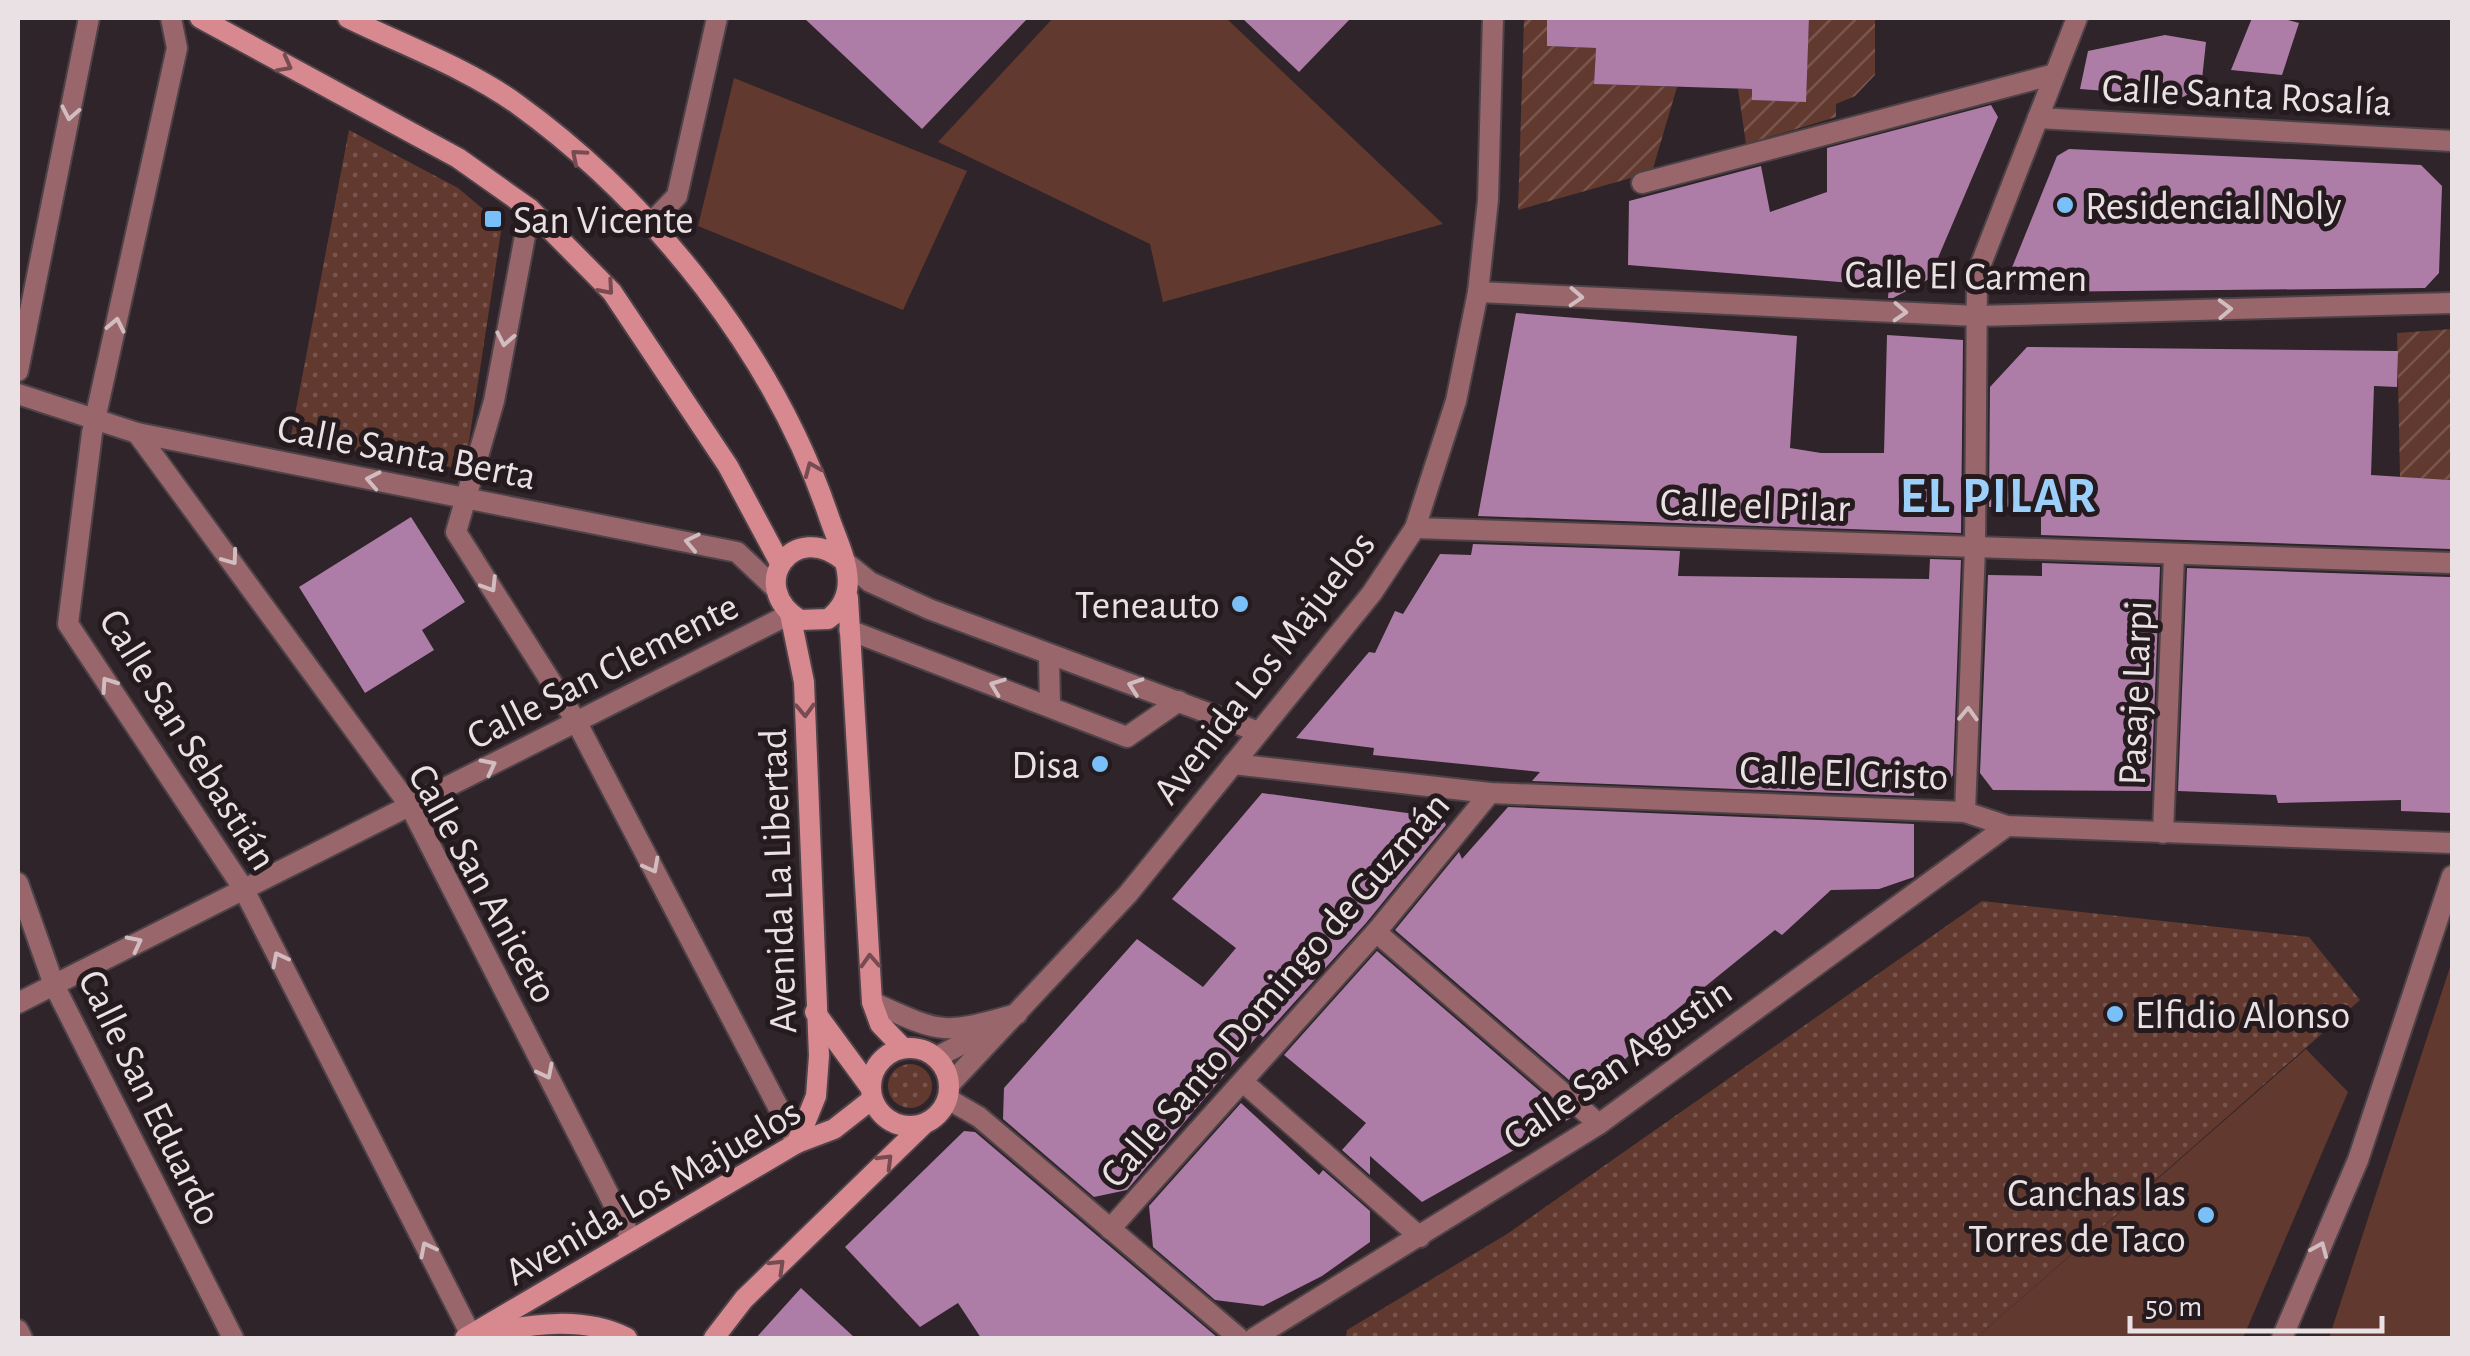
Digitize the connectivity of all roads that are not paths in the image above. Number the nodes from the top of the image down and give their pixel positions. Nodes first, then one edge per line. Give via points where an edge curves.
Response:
1 (89, 18) edge
2 (171, 18) edge
3 (200, 18) edge
4 (348, 18) edge
5 (716, 18) edge
6 (1493, 18) edge
7 (2077, 18) edge
8 (2055, 74) junction
9 (2038, 118) junction
10 (2452, 141) edge
11 (1642, 183) dead end
12 (530, 209) junction
13 (653, 222) junction
14 (1478, 292) junction
15 (2452, 303) edge
16 (1976, 316) junction
17 (18, 371) edge
18 (18, 394) edge
19 (95, 420) junction
20 (137, 433) junction
21 (214, 448) junction
22 (174, 478) junction
23 (464, 498) junction
24 (1414, 528) junction
25 (1975, 547) junction
26 (2174, 556) junction
27 (844, 561) junction
28 (780, 563) junction
29 (2452, 563) edge
30 (774, 588) junction
31 (848, 598) junction
32 (790, 614) junction
33 (848, 630) junction
34 (1049, 656) junction
35 (1179, 701) junction
36 (1050, 706) junction
37 (576, 721) junction
38 (1259, 732) junction
39 (1233, 764) junction
40 (1490, 793) junction
41 (410, 806) junction
42 (1965, 812) junction
43 (2007, 826) junction
44 (2164, 834) junction
45 (2452, 843) edge
46 (2452, 876) edge
47 (18, 883) edge
48 (243, 888) junction
49 (1376, 932) junction
50 (54, 984) junction
51 (872, 1002) junction
52 (18, 1003) edge
53 (814, 1010) junction
54 (1019, 1014) junction
55 (903, 1048) junction
56 (937, 1057) junction
57 (1242, 1082) junction
58 (949, 1092) junction
59 (871, 1093) junction
60 (922, 1124) junction
61 (1600, 1124) junction
62 (797, 1143) junction
63 (1110, 1230) junction
64 (1420, 1237) junction
65 (632, 1240) junction
66 (18, 1330) edge
67 (22, 1338) edge
68 (233, 1338) edge
69 (468, 1338) edge
70 (627, 1338) edge
71 (714, 1338) edge
72 (1239, 1338) edge
73 (1254, 1338) edge
74 (2282, 1338) edge

1 -> 17 street
19 -> 2 street, Calle San Sebastián via 177,48
3 -> 12 street via 458,158
13 -> 4 street via 516,103
5 - 13 street via 677,196
6 - 14 street, Avenida Los Majuelos
7 - 8 street
8 - 9 street
8 - 11 street
9 - 10 street, Calle Santa Rosalía
9 - 16 street via 1976,274
12 -> 23 street via 494,401
12 -> 28 street via 612,292 728,466
27 -> 13 street via 813,469 756,360
14 -> 16 street, Calle El Carmen
14 - 24 street, Avenida Los Majuelos via 1456,400
16 -> 15 street, Calle El Carmen
16 - 25 street
18 - 19 street, Calle Santa Berta
19 - 20 street, Calle Santa Berta
48 -> 19 street, Calle San Sebastián via 68,624
20 - 21 street, Calle Santa Berta
20 - 22 street, Calle San Aniceto
21 - 22 street via 189,457
23 -> 21 street, Calle Santa Berta
22 -> 41 street, Calle San Aniceto
30 -> 23 street, Calle Santa Berta via 737,552
23 -> 37 street via 456,532
24 - 25 street, Calle el Pilar
24 - 38 street, Avenida Los Majuelos via 1372,593
25 - 26 street, Calle el Pilar
42 -> 25 street
26 - 29 street, Calle el Pilar
26 - 44 street, Pasaje Larpi
27 - 28 street via 815,546 792,551
27 - 31 street
27 - 34 street via 870,582
28 - 30 street
30 - 32 street
31 - 32 street via 828,619
31 - 33 street
32 - 37 street, Calle San Clemente
32 -> 53 street, Avenida La Libertad via 804,682
36 -> 33 street
51 -> 33 street
35 -> 34 street
34 - 36 street
35 - 36 street via 1127,737
35 - 38 street
41 -> 37 street, Calle San Clemente
37 -> 62 street
38 - 39 street, Avenida Los Majuelos
39 - 40 street, Calle El Cristo
39 - 54 street, Avenida Los Majuelos
40 - 42 street, Calle El Cristo
40 - 49 street, Calle Santo Domingo de Guzmán
41 - 48 street, Calle San Clemente
41 -> 65 street, Calle San Aniceto
42 - 43 street, Calle El Cristo
43 - 44 street, Calle El Cristo
43 - 61 street, Calle San Agustìn
44 - 45 street, Calle El Cristo
74 -> 46 street via 2358,1160
47 - 50 street, Calle San Eduardo
50 -> 48 street, Calle San Clemente
69 -> 48 street, Calle San Sebastián
49 - 57 street, Calle Santo Domingo de Guzmán
49 - 61 street
50 - 52 street, Calle San Clemente
50 - 68 street, Calle San Eduardo
51 - 54 street via 930,1029 958,1030
51 - 55 street via 880,1024
53 - 59 street
53 - 62 street, Avenida La Libertad via 816,1096
54 - 56 street, Avenida Los Majuelos
54 - 58 street, Avenida Los Majuelos
55 - 56 street
55 - 59 street via 874,1070
56 - 58 street
57 - 63 street, Calle Santo Domingo de Guzmán
57 - 64 street
58 - 60 street via 940,1114
58 - 63 street
59 - 60 street via 882,1116 901,1126
59 - 62 street, Avenida Los Majuelos via 834,1128
71 -> 60 street via 744,1299
61 - 64 street, Calle San Agustìn
62 - 65 street, Avenida Los Majuelos
63 - 72 street
64 - 73 street, Calle San Agustìn
65 - 69 street, Avenida Los Majuelos
66 - 67 street
69 - 70 street via 545,1322

